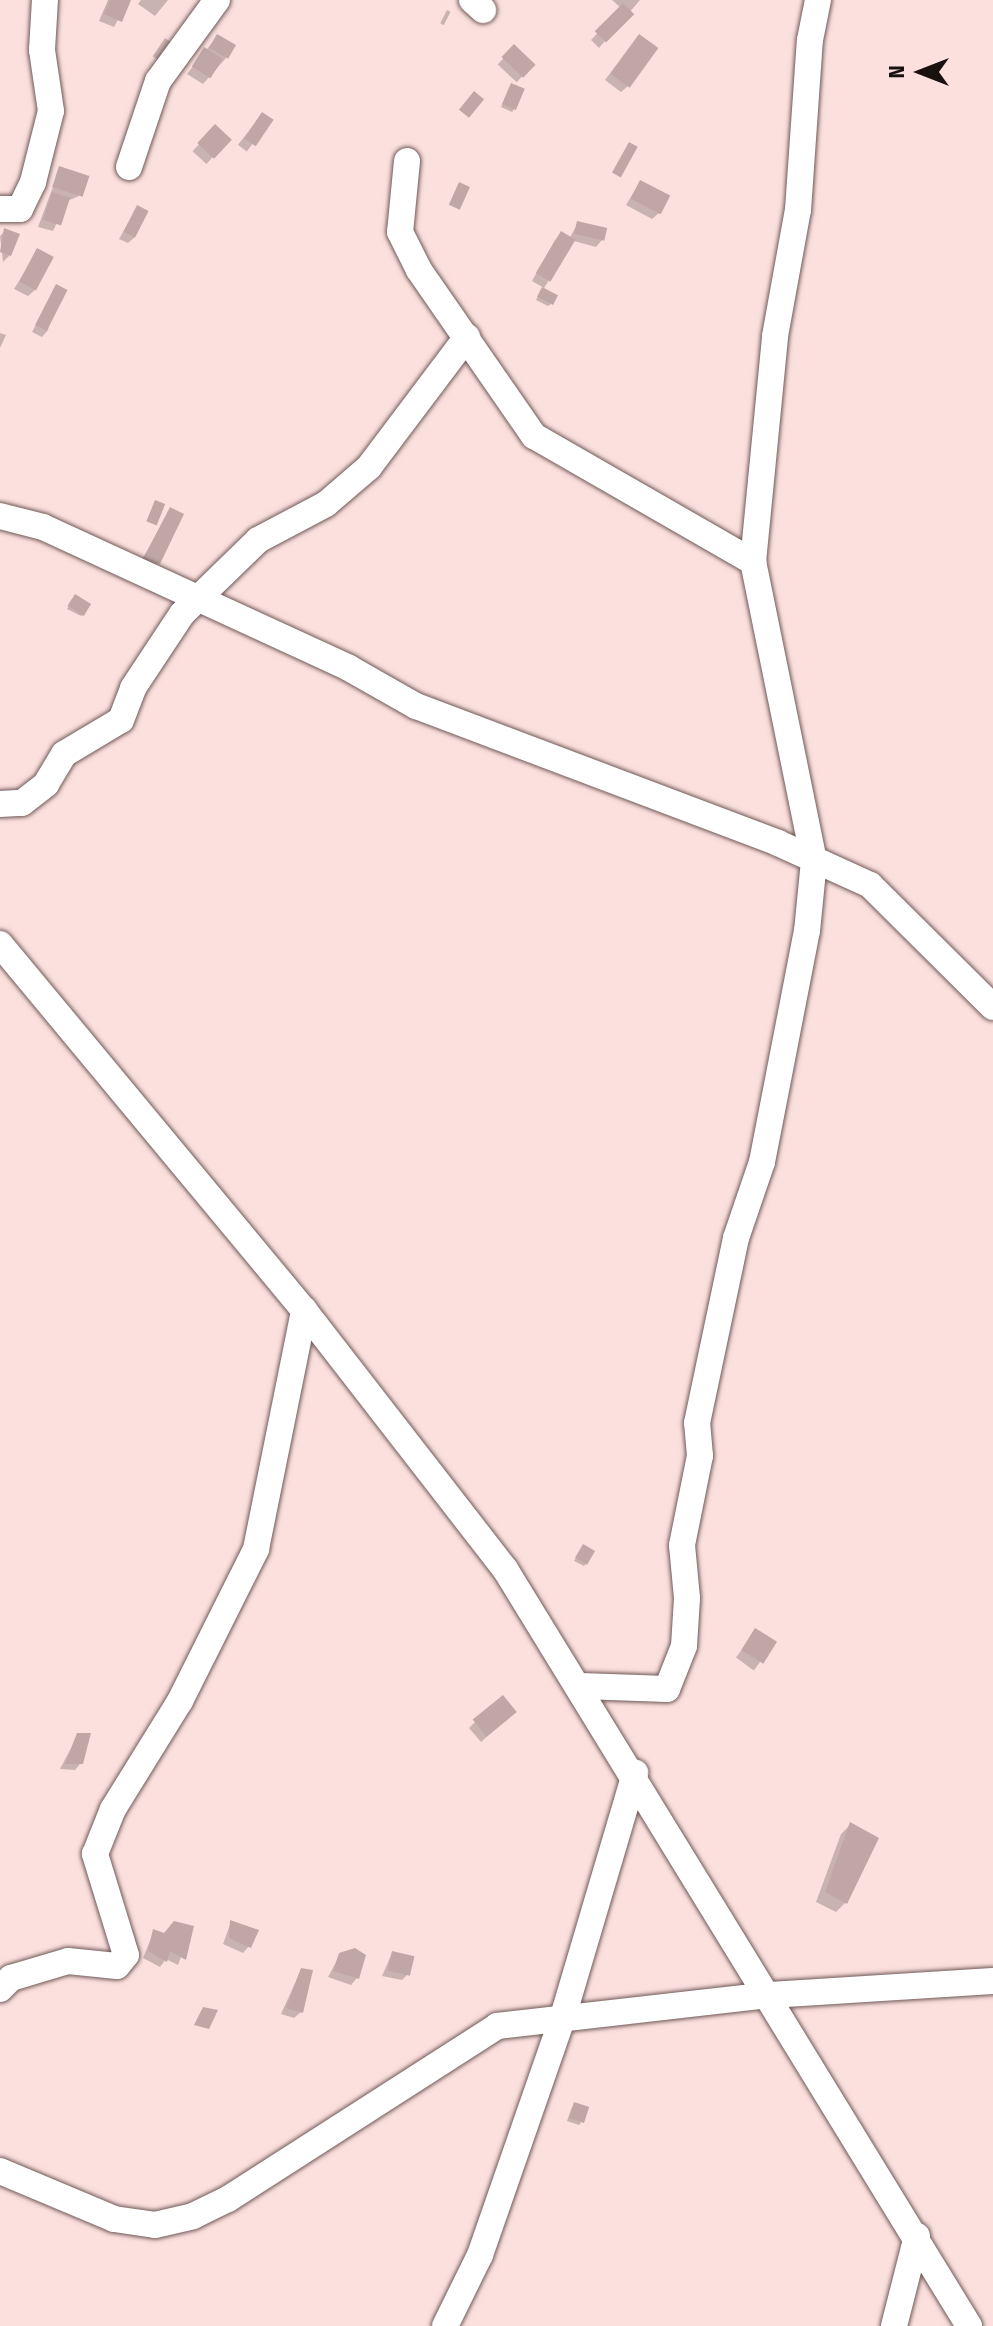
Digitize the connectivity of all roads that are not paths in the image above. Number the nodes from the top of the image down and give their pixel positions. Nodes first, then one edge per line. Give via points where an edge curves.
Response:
1 (45, 0) edge
2 (217, 0) edge
3 (818, 0) edge
4 (407, 161) dead end
5 (129, 167) dead end
6 (0, 209) edge
7 (467, 337) junction
8 (0, 516) edge
9 (753, 562) junction
10 (197, 601) junction
11 (0, 804) edge
12 (814, 861) junction
13 (0, 944) edge
14 (993, 1007) edge
15 (304, 1310) junction
16 (581, 1686) junction
17 (635, 1773) junction
18 (993, 1981) edge
19 (0, 1989) edge
20 (770, 1995) junction
21 (562, 2020) junction
22 (0, 2171) edge
23 (917, 2236) junction
24 (445, 2326) edge
25 (894, 2326) edge
26 (969, 2326) edge

1 - 6 street via 42,50 51,111 33,182 20,209
2 - 5 street via 158,81
3 - 9 street via 810,40 798,210 775,336
4 - 7 street via 400,232 419,270
7 - 9 street via 534,436
7 - 10 street via 369,467 326,504 258,540
8 - 10 street via 43,527
9 - 12 street
10 - 11 street via 133,688 121,720 64,754 46,784 22,803
10 - 12 street via 349,668 416,706 535,748
12 - 14 street via 870,885
12 - 16 street via 799,975 762,1162 736,1238 697,1423 700,1456 682,1545 684,1646 667,1689
13 - 15 street
15 - 16 street via 505,1569
15 - 19 street via 256,1549 180,1701 113,1809 95,1854 126,1955 117,1966 68,1961 11,1978
16 - 17 street
17 - 20 street
17 - 21 street
18 - 20 street
20 - 21 street
20 - 23 street
21 - 22 street via 497,2026 228,2199 193,2216 155,2225 114,2219
21 - 24 street via 480,2255
23 - 25 street
23 - 26 street

